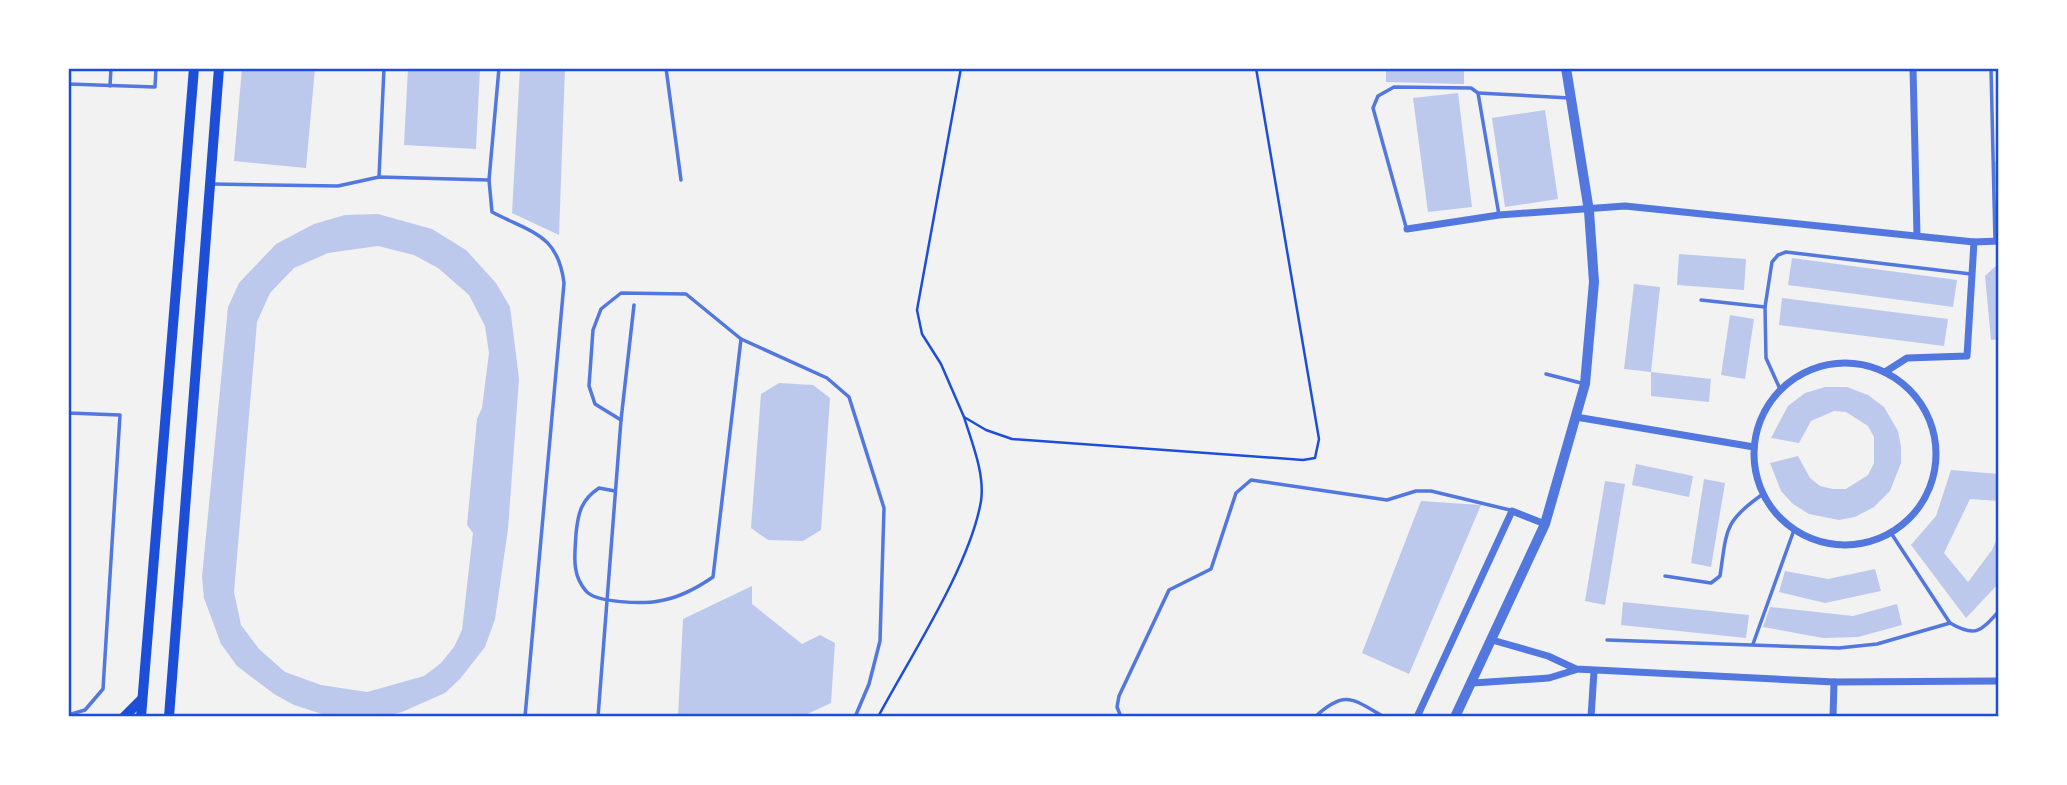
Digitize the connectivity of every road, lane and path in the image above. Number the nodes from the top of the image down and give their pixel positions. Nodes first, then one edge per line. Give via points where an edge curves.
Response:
1 (111, 68) edge
2 (156, 68) edge
3 (194, 68) edge
4 (219, 68) edge
5 (384, 68) edge
6 (499, 68) edge
7 (666, 68) edge
8 (961, 68) edge
9 (1256, 68) edge
10 (1566, 68) edge
11 (1913, 68) edge
12 (1991, 68) edge
13 (68, 83) edge
14 (110, 86) junction
15 (1478, 93) junction
16 (1570, 98) junction
17 (379, 177) junction
18 (489, 180) junction
19 (681, 180) dead end
20 (209, 184) junction
21 (1589, 211) junction
22 (1499, 215) junction
23 (1407, 229) joint
24 (1917, 236) junction
25 (1997, 241) edge
26 (1974, 242) junction
27 (1974, 275) junction
28 (1701, 300) dead end
29 (634, 305) dead end
30 (1765, 307) junction
31 (741, 339) junction
32 (1885, 372) junction
33 (1546, 374) dead end
34 (1585, 384) junction
35 (1780, 389) junction
36 (68, 413) edge
37 (964, 417) junction
38 (1576, 417) junction
39 (621, 421) junction
40 (1754, 447) junction
41 (615, 491) junction
42 (1763, 494) junction
43 (1512, 511) junction
44 (1545, 524) junction
45 (1794, 530) junction
46 (1891, 533) junction
47 (1665, 576) dead end
48 (1999, 611) edge
49 (1950, 623) junction
50 (1492, 640) junction
51 (1607, 640) dead end
52 (1753, 644) junction
53 (1576, 669) junction
54 (1594, 671) junction
55 (1834, 681) junction
56 (1999, 681) edge
57 (1473, 682) junction
58 (142, 699) junction
59 (170, 703) junction
60 (68, 715) edge
61 (124, 717) edge
62 (141, 717) edge
63 (169, 717) edge
64 (176, 717) edge
65 (525, 717) edge
66 (598, 717) edge
67 (855, 717) edge
68 (878, 717) edge
69 (1121, 717) edge
70 (1315, 717) edge
71 (1384, 717) edge
72 (1417, 717) edge
73 (1455, 717) edge
74 (1591, 717) edge
75 (1833, 717) edge

1 - 14 lane
2 - 14 lane via 155,87
3 - 58 main road
4 - 20 main road
5 - 17 lane
6 - 18 lane
7 - 19 lane
8 - 37 path via 917,310 922,334
9 - 37 path via 1319,439 1315,458 1012,439
10 - 16 street
11 - 24 street
12 - 25 lane
13 - 14 lane
15 - 16 lane
15 - 22 lane
15 - 23 lane via 1471,88 1394,87 1378,96 1373,108
16 - 21 street
17 - 18 lane
17 - 20 lane via 338,186
18 - 65 lane via 492,212 551,243 561,259 564,283
20 - 59 main road
21 - 22 street
21 - 24 street via 1644,206
21 - 34 street via 1594,282
22 - 23 street
24 - 26 street
25 - 26 street
26 - 27 street
27 - 30 lane via 1786,252 1772,262
27 - 32 street via 1967,356 1907,358
28 - 30 lane
29 - 39 lane
30 - 35 lane via 1766,358
31 - 39 lane via 685,294 621,293 601,309 593,330 589,386 596,404
31 - 41 lane via 713,577 694,590 658,602 593,597 585,590 574,568 577,522 585,498 598,488
31 - 67 lane via 827,378 849,397 862,429 884,508 880,641
32 - 35 street via 1857,364 1829,364 1794,377
32 - 46 street via 1918,400 1934,440 1935,461 1922,502
33 - 34 lane
34 - 38 street
35 - 40 street via 1758,426
36 - 60 lane via 120,415 103,689 85,710
37 - 68 path via 979,471 981,501 961,563
38 - 40 street
38 - 44 street
39 - 41 lane
40 - 42 street via 1755,471
41 - 66 lane
42 - 45 street
42 - 47 lane via 1737,512 1728,526 1717,580
43 - 44 street
43 - 69 lane via 1431,491 1387,500 1251,480 1236,493 1211,569 1169,590 1119,696
43 - 72 street
44 - 50 street
45 - 46 street via 1817,541 1842,545
45 - 52 lane
46 - 49 lane
48 - 49 lane via 1974,632
49 - 52 lane via 1877,644 1839,648
50 - 53 street
50 - 57 street
51 - 52 lane
53 - 54 street
53 - 57 street via 1549,678
54 - 55 street
54 - 74 street
55 - 56 street
55 - 75 street
57 - 73 street
58 - 61 main road
58 - 62 main road
59 - 63 main road
59 - 64 main road
70 - 71 lane via 1340,698 1352,698

